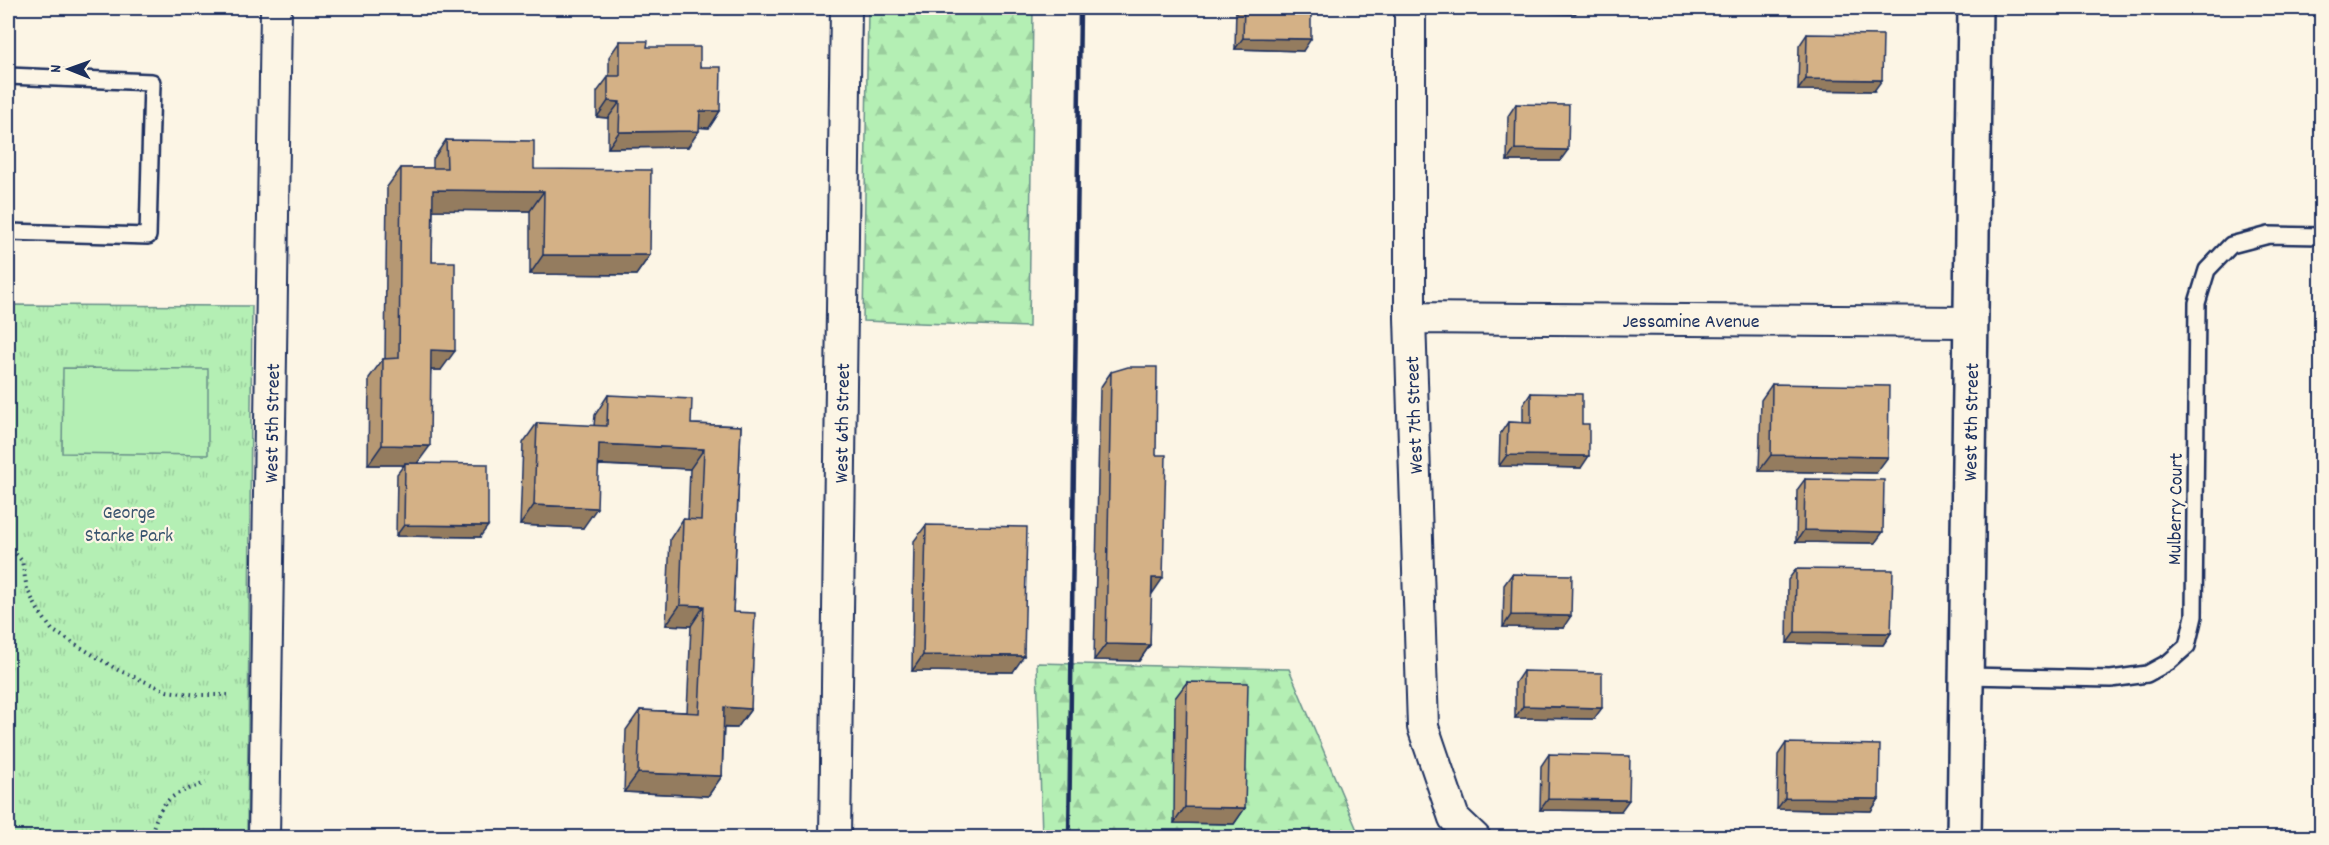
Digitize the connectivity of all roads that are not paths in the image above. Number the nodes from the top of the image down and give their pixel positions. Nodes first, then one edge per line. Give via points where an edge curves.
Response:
1 (276, 8) edge
2 (846, 8) edge
3 (1410, 8) edge
4 (1976, 8) edge
5 (8, 76) edge
6 (8, 232) edge
7 (2322, 236) edge
8 (1410, 318) junction
9 (1971, 322) junction
10 (1966, 676) junction
11 (1464, 828) edge
12 (264, 837) edge
13 (835, 837) edge
14 (1965, 837) edge

1 - 12 street, West 5th Street
2 - 13 street, West 6th Street
3 - 8 street, West 7th Street
4 - 9 street, West 8th Street
5 - 6 lane via 152,82 148,236
7 - 10 lane, Mulberry Court via 2269,235 2231,245 2206,270 2197,303 2194,616 2187,646 2147,674 2111,679
8 - 9 street, Jessamine Avenue
8 - 11 street, West 7th Street via 1423,727
9 - 10 street, West 8th Street
10 - 14 street, West 8th Street

